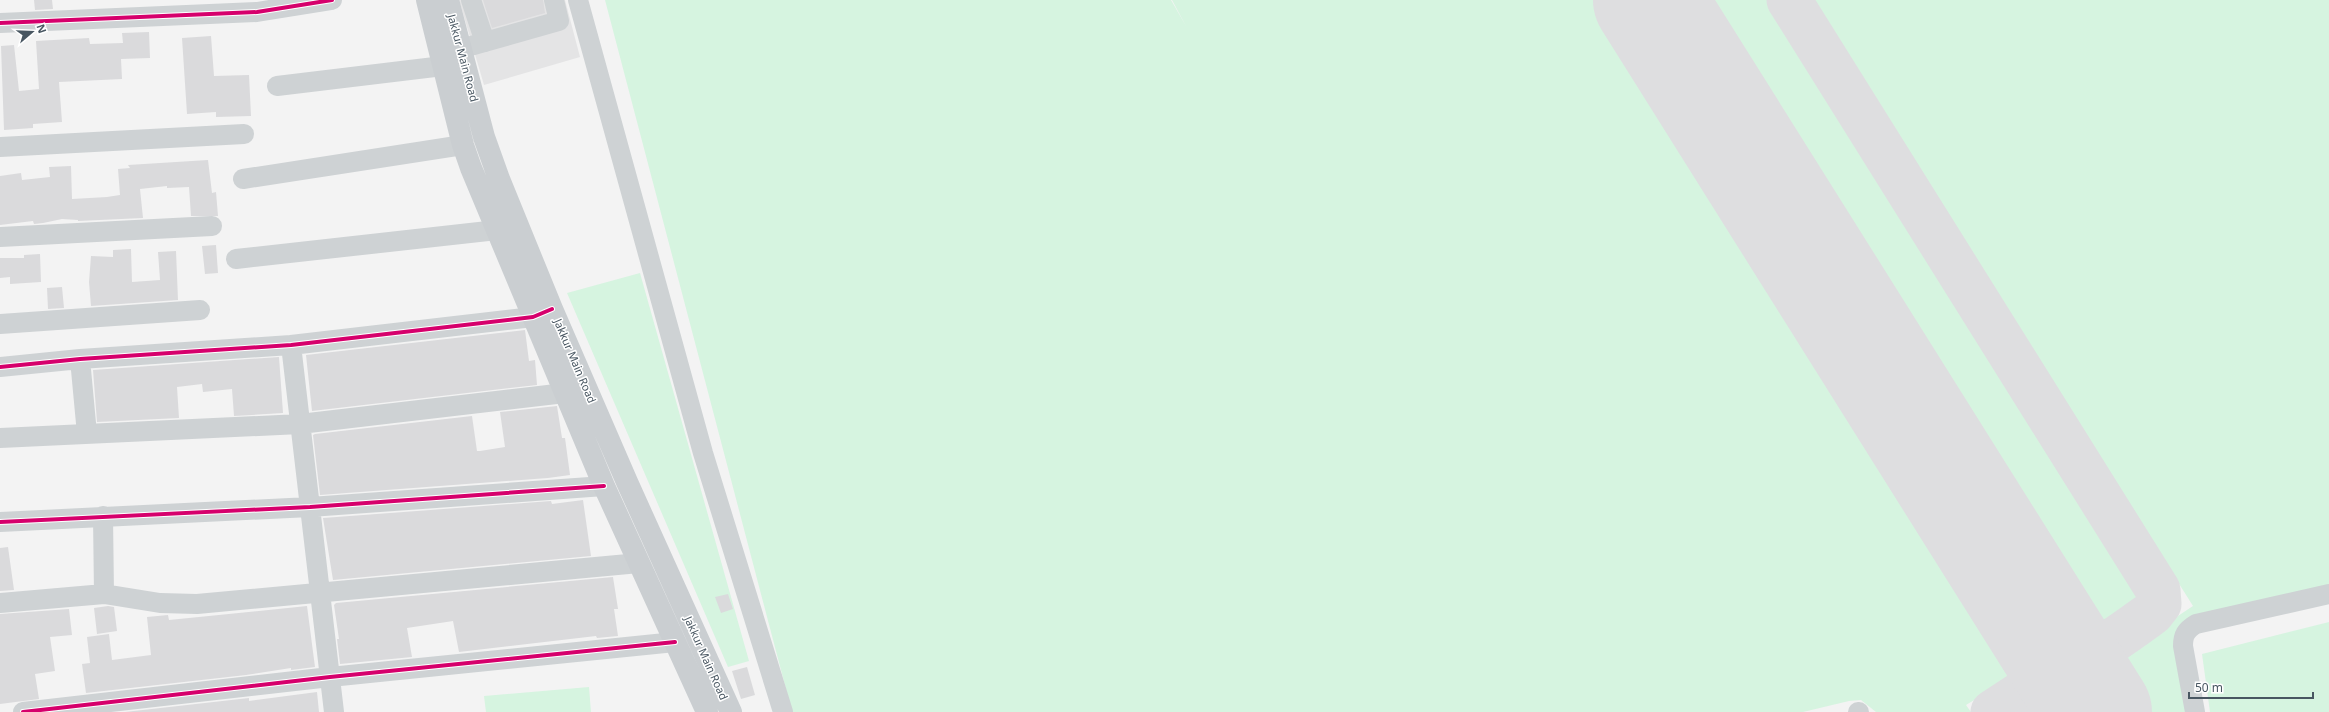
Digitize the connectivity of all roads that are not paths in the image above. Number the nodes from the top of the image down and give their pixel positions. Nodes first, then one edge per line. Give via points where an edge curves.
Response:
1 (332, 0) edge
2 (427, 0) edge
3 (448, 0) edge
4 (470, 0) edge
5 (554, 0) edge
6 (578, 0) edge
7 (0, 23) edge
8 (485, 42) junction
9 (460, 49) junction
10 (443, 66) junction
11 (277, 86) dead end
12 (244, 134) dead end
13 (463, 145) junction
14 (0, 147) edge
15 (242, 179) dead end
16 (212, 226) dead end
17 (497, 230) junction
18 (0, 237) edge
19 (236, 260) dead end
20 (200, 310) dead end
21 (543, 313) junction
22 (0, 324) edge
23 (291, 345) junction
24 (80, 359) junction
25 (0, 368) edge
26 (565, 393) junction
27 (300, 424) junction
28 (87, 434) junction
29 (0, 438) edge
30 (604, 486) junction
31 (310, 507) junction
32 (103, 516) junction
33 (0, 522) edge
34 (639, 563) junction
35 (320, 593) junction
36 (104, 594) junction
37 (2329, 594) edge
38 (0, 603) edge
39 (675, 642) junction
40 (330, 677) junction
41 (23, 712) edge
42 (334, 712) edge
43 (707, 712) edge
44 (731, 712) edge
45 (783, 712) edge
46 (2195, 712) edge

1 - 7 street via 257,12
2 - 10 main road, Jakkur Main Road
3 - 9 main road, Jakkur Main Road
4 - 8 street
5 - 8 street via 559,21
6 - 45 street via 703,453
8 - 9 street
9 - 21 main road, Jakkur Main Road via 488,150
10 - 11 street
10 - 13 main road, Jakkur Main Road
12 - 14 street
13 - 15 street
13 - 17 main road, Jakkur Main Road
16 - 18 street
17 - 19 street
17 - 21 main road, Jakkur Main Road
20 - 22 street
21 - 23 street
21 - 26 main road, Jakkur Main Road
21 - 44 main road, Jakkur Main Road via 627,482
23 - 24 street
23 - 27 street
24 - 25 street
24 - 28 street
26 - 27 street
26 - 30 main road, Jakkur Main Road
27 - 28 street
27 - 31 street
28 - 29 street
30 - 31 street
30 - 34 main road, Jakkur Main Road
31 - 32 street
31 - 35 street
32 - 33 street
32 - 36 street
34 - 35 street
34 - 39 main road, Jakkur Main Road
35 - 36 street via 197,604 160,603
35 - 40 street
36 - 38 street
37 - 46 street via 2196,624 2188,628 2183,637 2183,646
39 - 40 street
39 - 43 main road, Jakkur Main Road
40 - 41 street
40 - 42 street

